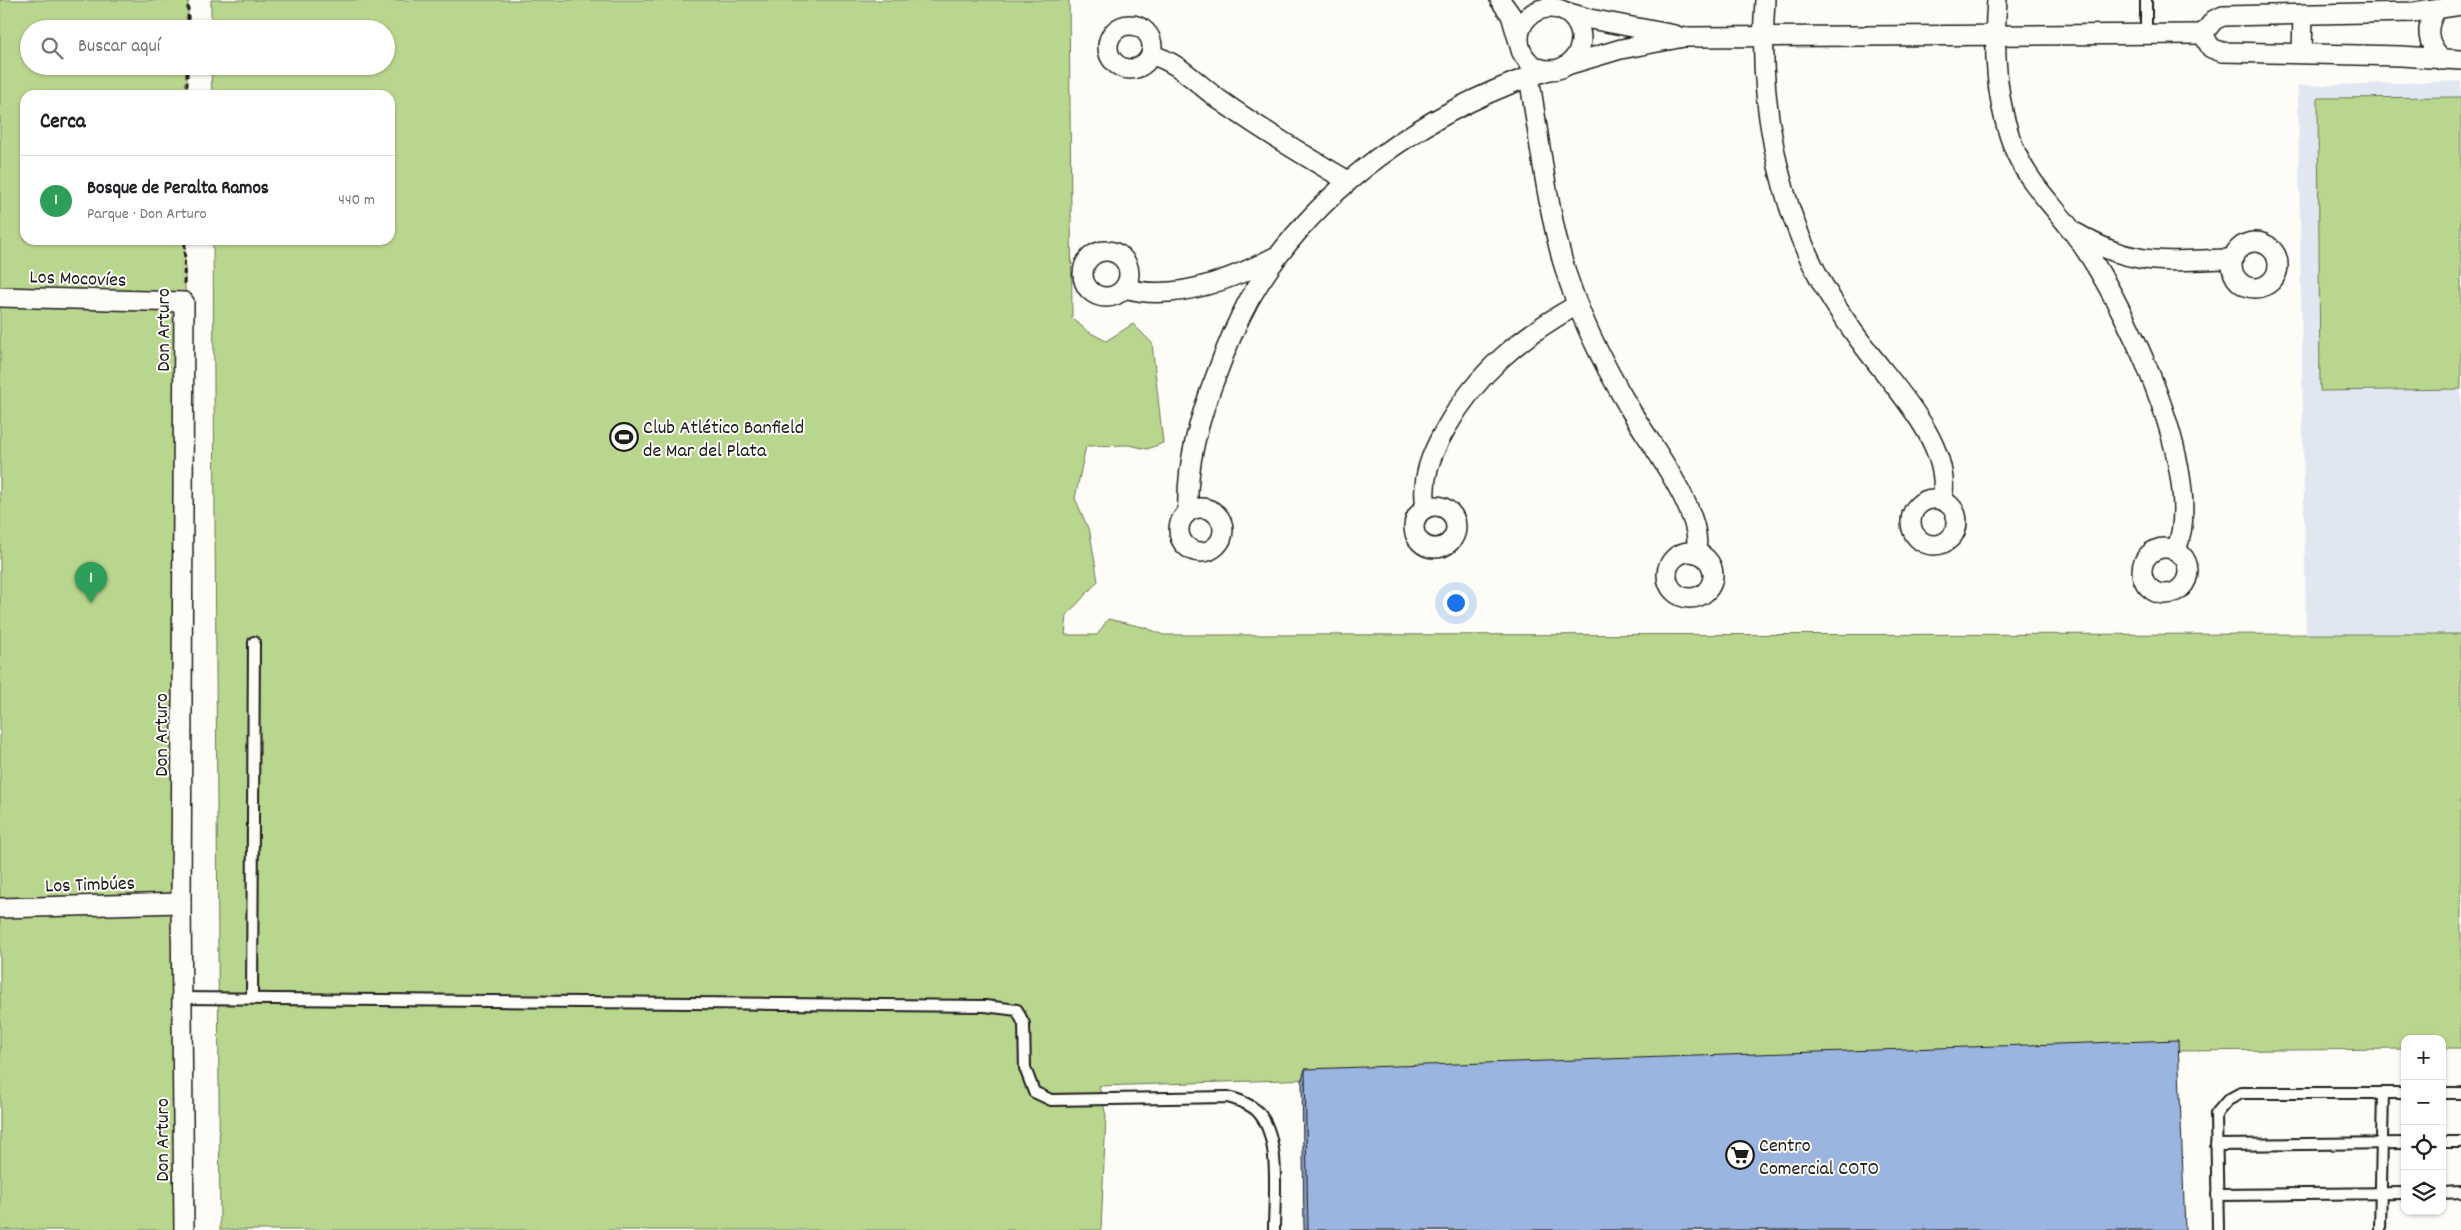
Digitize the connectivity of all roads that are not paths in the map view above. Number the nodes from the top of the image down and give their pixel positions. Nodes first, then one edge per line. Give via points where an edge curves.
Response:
1 (1500, 0) edge
2 (1527, 0) edge
3 (1765, 0) edge
4 (1997, 0) edge
5 (2146, 0) edge
6 (2461, 5) edge
7 (1556, 10) junction
8 (2436, 10) junction
9 (2303, 14) junction
10 (1996, 34) junction
11 (2203, 34) junction
12 (2146, 35) junction
13 (1684, 37) junction
14 (1764, 37) junction
15 (1519, 43) junction
16 (2302, 53) junction
17 (1151, 55) dead end
18 (2452, 60) edge
19 (1558, 67) junction
20 (1529, 76) junction
21 (1502, 87) junction
22 (1348, 181) junction
23 (2073, 231) junction
24 (1280, 254) junction
25 (2234, 259) dead end
26 (1125, 288) dead end
27 (0, 297) edge
28 (184, 302) joint
29 (1578, 305) junction
30 (1942, 500) dead end
31 (1426, 508) dead end
32 (1188, 512) dead end
33 (2176, 550) dead end
34 (1695, 553) dead end
35 (254, 642) dead end
36 (181, 903) junction
37 (0, 908) edge
38 (183, 998) junction
39 (252, 998) junction
40 (2383, 1093) junction
41 (2401, 1093) edge
42 (2446, 1093) edge
43 (2461, 1093) edge
44 (2446, 1142) edge
45 (2461, 1142) edge
46 (2382, 1143) junction
47 (2401, 1143) edge
48 (2216, 1145) junction
49 (2446, 1192) edge
50 (2461, 1192) edge
51 (2381, 1193) junction
52 (2401, 1193) edge
53 (2217, 1195) junction
54 (184, 1230) edge
55 (1274, 1230) edge
56 (2218, 1230) edge
57 (2380, 1230) edge

1 - 15 street via 1511,15
2 - 7 street
3 - 14 street
4 - 10 street
5 - 12 lane
6 - 8 street
7 - 13 street
7 - 15 street via 1530,14 1520,29
7 - 19 street via 1577,24 1581,41 1579,50
8 - 9 street
8 - 18 street via 2429,20 2427,35 2432,49
9 - 11 street via 2223,16 2214,20
9 - 16 street
10 - 12 street
10 - 14 street
10 - 23 street via 2001,100 2015,151 2040,194
11 - 12 street
11 - 16 street via 2211,48 2222,52
13 - 14 street
13 - 19 street via 1621,49
14 - 30 street via 1770,125 1790,207 1822,282 1924,428 1942,473
15 - 19 street via 1531,63
15 - 21 street via 1516,66
16 - 18 street
17 - 22 street via 1165,58 1236,112
19 - 20 street
20 - 21 street
20 - 29 street via 1547,192 1563,261
21 - 22 street via 1412,133
22 - 24 street
23 - 25 street via 2094,244 2151,261
23 - 33 street via 2123,314 2155,385 2176,458 2181,494 2183,527
24 - 26 street via 1244,273 1191,288 1158,293 1141,293
24 - 32 street via 1230,338 1212,386 1192,455
27 - 28 street, Los Mocovíes
28 - 36 street, Don Arturo
29 - 31 street via 1528,336 1470,390 1429,462 1424,486
29 - 34 street via 1626,401 1687,504 1698,534
35 - 39 lane
36 - 37 street, Los Timbúes
36 - 38 street, Don Arturo
38 - 39 lane
38 - 54 street, Don Arturo
39 - 55 lane via 985,1006 1017,1010 1024,1024 1025,1068 1034,1092 1051,1100 1228,1097 1256,1110 1272,1138
40 - 41 lane
40 - 46 lane
40 - 48 lane via 2241,1093 2228,1100 2216,1114
42 - 43 lane
44 - 45 lane
46 - 47 lane
46 - 48 lane
46 - 51 lane
48 - 53 lane
49 - 50 lane
51 - 52 lane
51 - 53 lane
51 - 57 lane
53 - 56 lane

